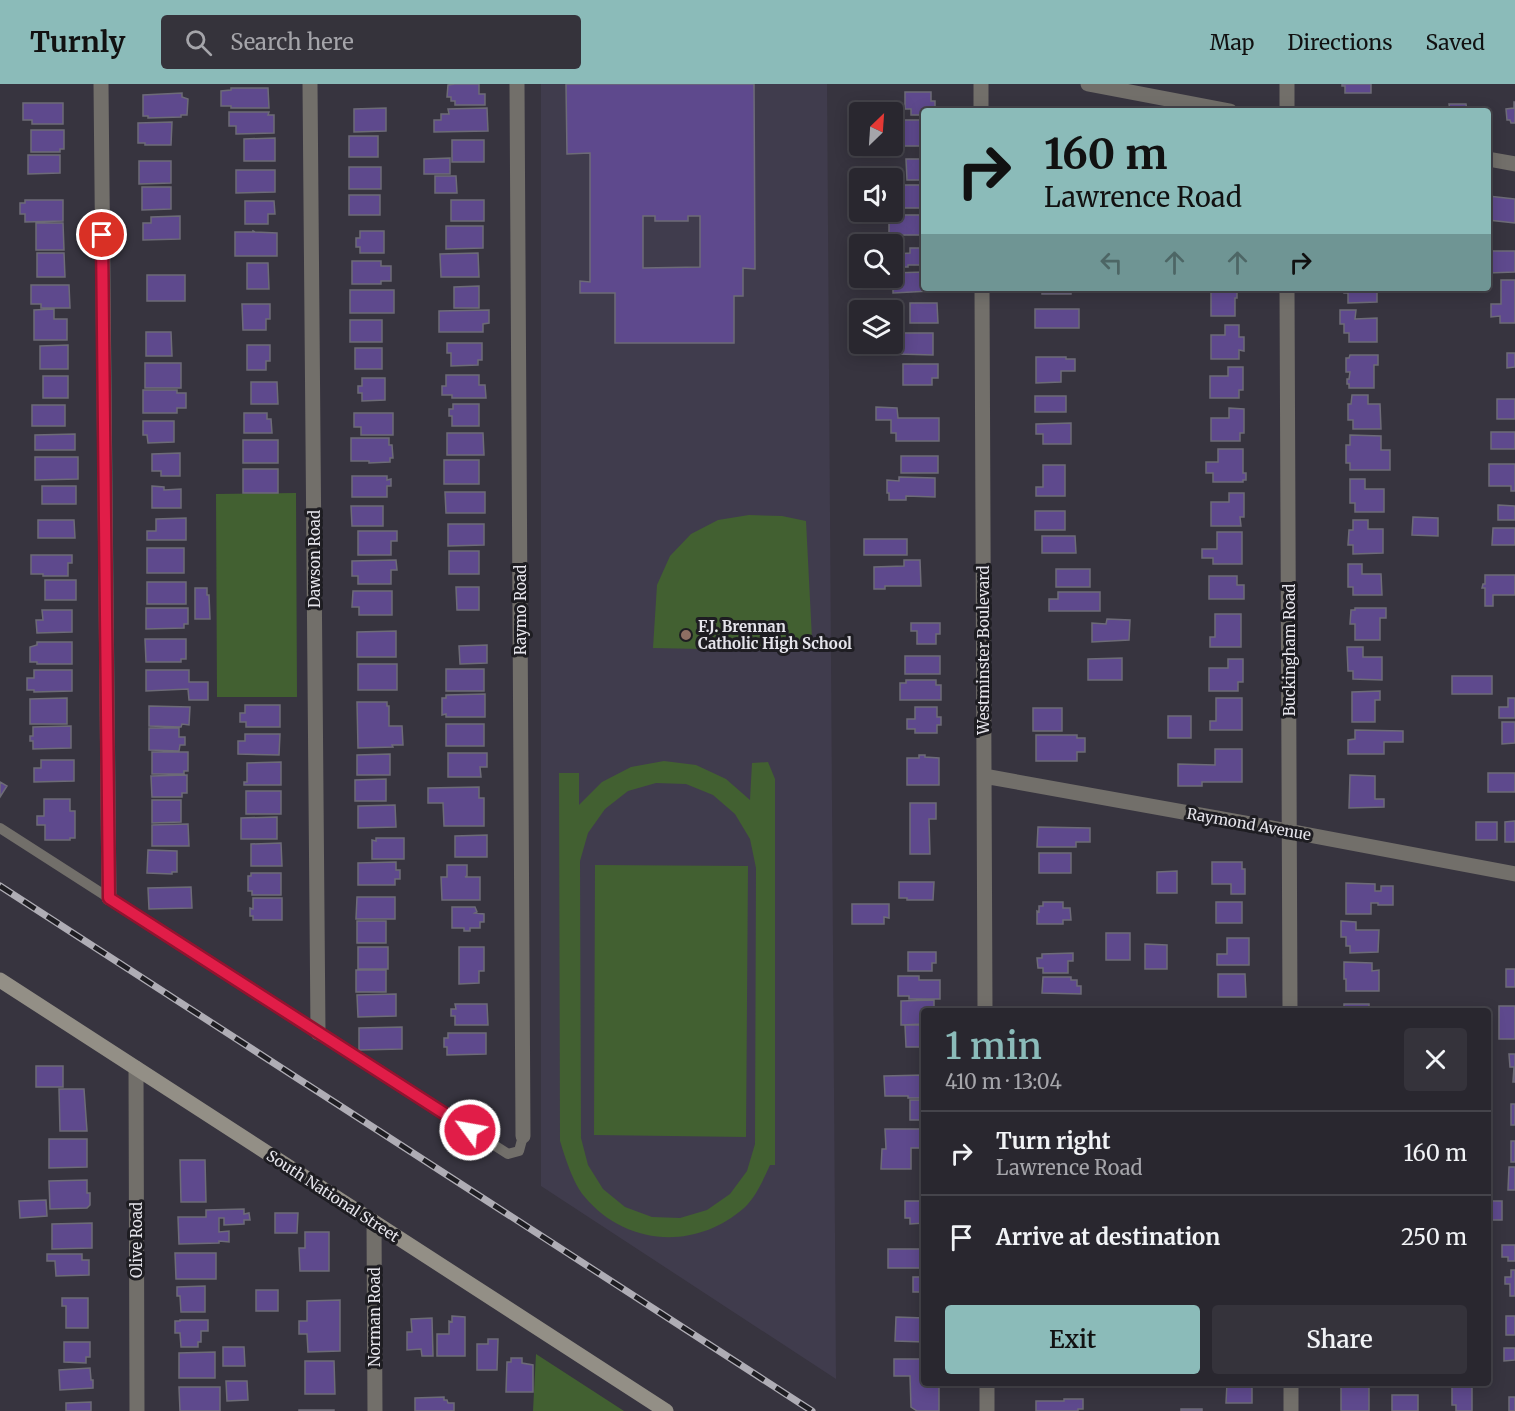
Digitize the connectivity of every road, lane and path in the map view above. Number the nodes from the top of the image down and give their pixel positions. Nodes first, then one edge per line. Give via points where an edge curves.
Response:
1 (101, 84) edge
2 (310, 84) edge
3 (517, 84) edge
4 (981, 84) edge
5 (1088, 84) edge
6 (1287, 84) edge
7 (981, 108) edge
8 (1214, 108) edge
9 (1287, 108) edge
10 (1491, 160) edge
11 (1515, 164) edge
12 (982, 291) edge
13 (1287, 291) edge
14 (984, 776) junction
15 (0, 828) edge
16 (1289, 831) junction
17 (1515, 874) edge
18 (109, 898) junction
19 (0, 981) edge
20 (985, 1008) edge
21 (1290, 1008) edge
22 (318, 1033) junction
23 (136, 1068) junction
24 (523, 1136) joint
25 (374, 1222) junction
26 (987, 1386) edge
27 (1291, 1386) edge
28 (137, 1411) edge
29 (375, 1411) edge
30 (666, 1411) edge
31 (987, 1411) edge
32 (1291, 1411) edge

1 - 18 street
2 - 22 street, Dawson Road
3 - 24 street, Raymo Road
4 - 7 street
5 - 8 street
6 - 9 street
10 - 11 street
12 - 14 street, Westminster Boulevard
13 - 16 street, Buckingham Road
14 - 16 street, Raymond Avenue
14 - 20 street, Westminster Boulevard
15 - 18 lane
16 - 17 street, Raymond Avenue
16 - 21 street, Buckingham Road
18 - 22 lane
19 - 23 street, South National Street
22 - 24 lane via 508,1154 519,1151
23 - 25 street, South National Street
23 - 28 street, Olive Road
25 - 29 street, Norman Road
25 - 30 street, South National Street
26 - 31 street
27 - 32 street

